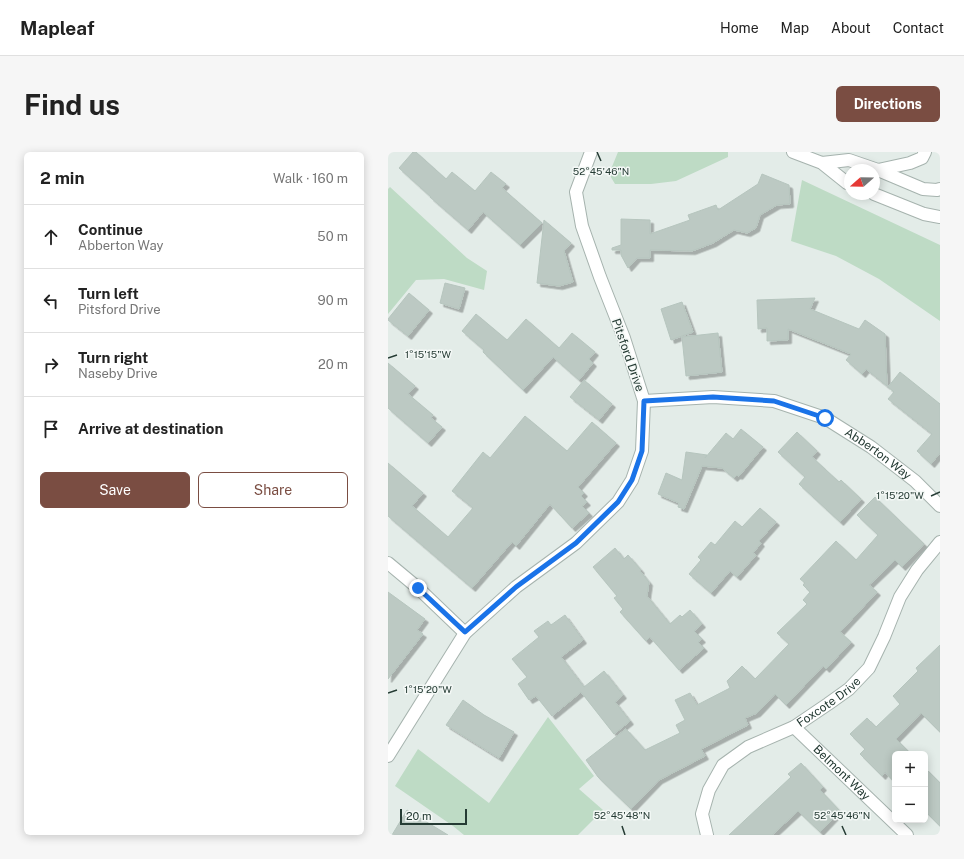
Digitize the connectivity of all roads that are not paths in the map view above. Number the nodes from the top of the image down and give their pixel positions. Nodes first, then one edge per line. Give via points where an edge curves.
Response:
1 (591, 152) edge
2 (793, 152) edge
3 (925, 152) edge
4 (822, 163) junction
5 (861, 164) edge
6 (880, 170) edge
7 (880, 171) edge
8 (844, 181) edge
9 (940, 189) edge
10 (880, 196) edge
11 (940, 217) edge
12 (644, 401) junction
13 (940, 506) edge
14 (940, 542) edge
15 (388, 563) edge
16 (465, 632) junction
17 (794, 727) junction
18 (388, 756) edge
19 (707, 835) edge
20 (908, 835) edge

1 - 12 street, Pitsford Drive via 576,192 582,226 624,338
2 - 4 street
3 - 6 street via 922,158 910,163
4 - 5 street via 849,160
4 - 8 street
7 - 9 street via 923,189
10 - 11 street via 924,214
12 - 13 street, Abberton Way via 713,397 774,401 825,418 871,447 915,481
12 - 16 street, Pitsford Drive via 642,451 632,480 618,502 576,543 516,587
14 - 17 street, Foxcote Drive via 917,570 900,598 869,668 849,689
15 - 16 street
16 - 18 street, Pitsford Drive
17 - 19 street, Foxcote Drive via 748,747 722,765 708,790 702,814
17 - 20 street, Belmont Way

